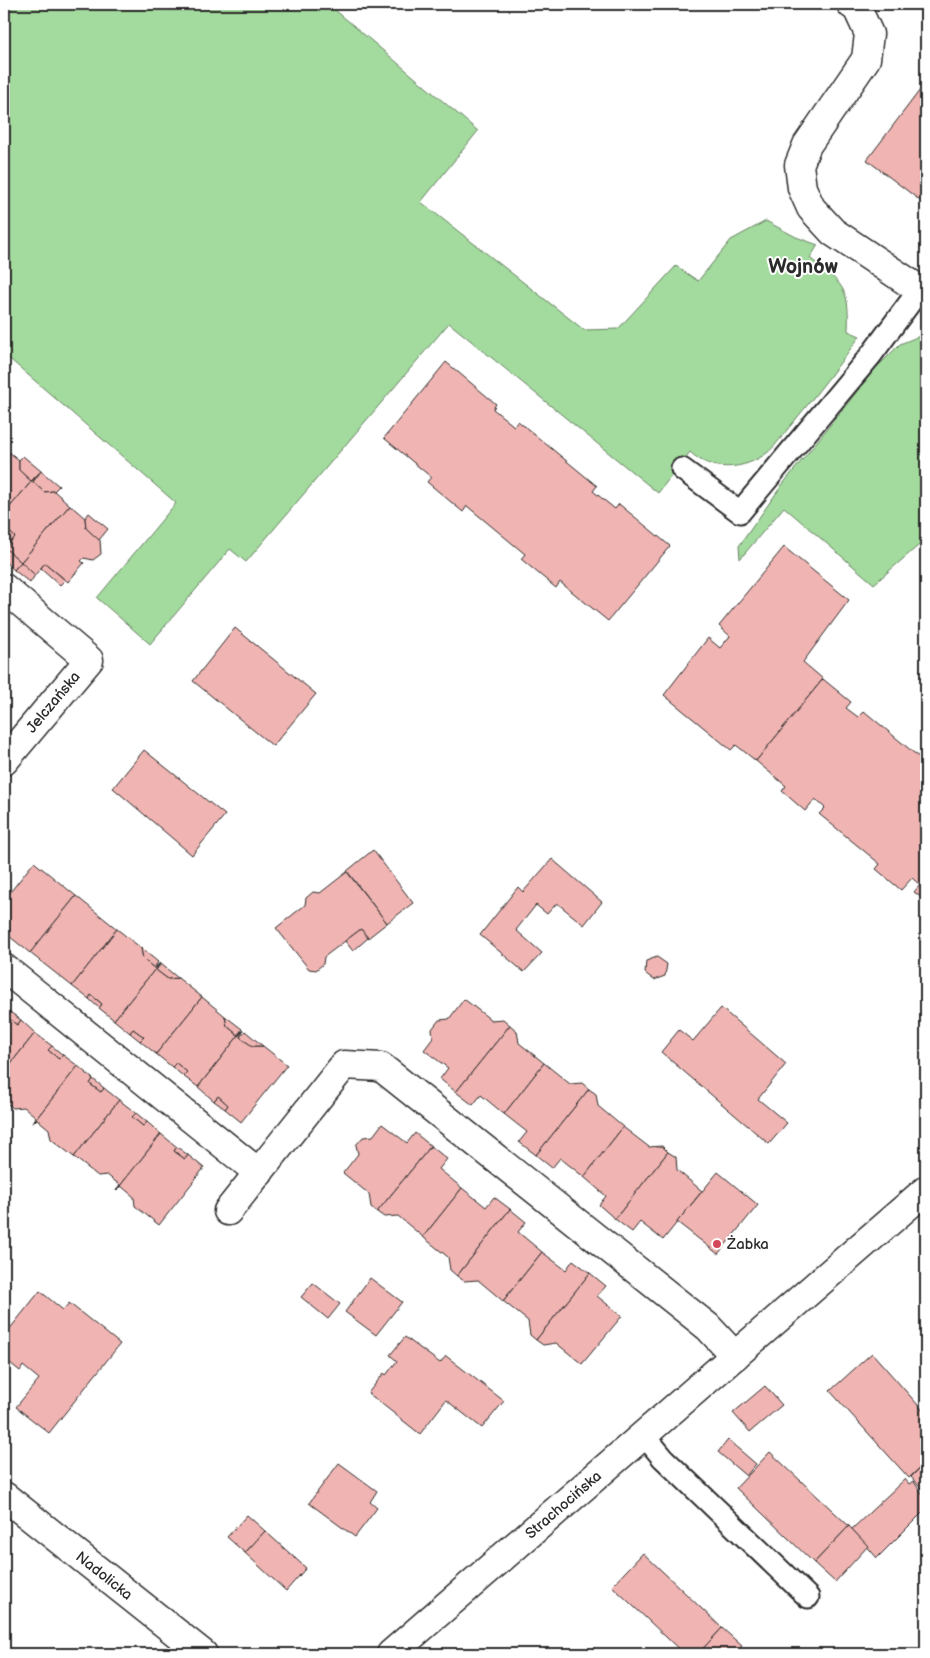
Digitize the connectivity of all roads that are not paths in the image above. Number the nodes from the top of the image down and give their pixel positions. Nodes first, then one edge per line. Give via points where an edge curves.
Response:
1 (850, 4) edge
2 (923, 292) edge
3 (682, 469) dead end
4 (4, 588) edge
5 (4, 761) edge
6 (4, 968) edge
7 (259, 1172) junction
8 (926, 1190) edge
9 (228, 1211) dead end
10 (735, 1356) junction
11 (644, 1435) junction
12 (4, 1496) edge
13 (808, 1597) dead end
14 (203, 1654) edge
15 (391, 1654) edge

1 - 2 street via 857,8 869,34 866,59 807,145 799,165 802,188 810,208 833,232
2 - 3 lane via 740,512
4 - 5 street, Jelczańska via 89,660
6 - 7 street
7 - 9 street
7 - 10 street via 344,1065 381,1067 708,1326
8 - 10 street, Strachocińska
10 - 11 street, Strachocińska
11 - 13 lane via 663,1458
11 - 15 street, Strachocińska
12 - 14 street, Nadolicka

